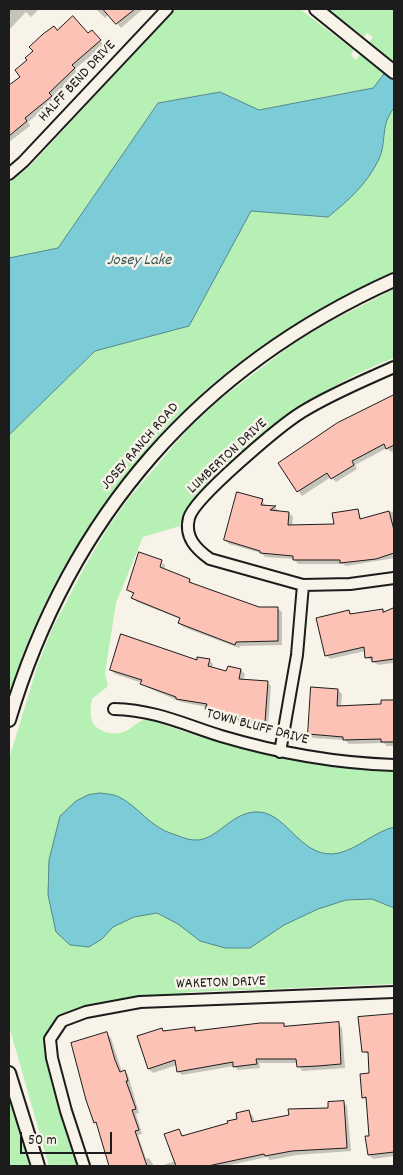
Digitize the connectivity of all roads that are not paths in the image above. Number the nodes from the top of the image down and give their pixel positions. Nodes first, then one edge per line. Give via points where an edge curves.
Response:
1 (167, 9) edge
2 (316, 9) edge
3 (394, 72) edge
4 (9, 174) edge
5 (394, 280) edge
6 (394, 367) edge
7 (394, 578) edge
8 (303, 585) junction
9 (114, 709) dead end
10 (9, 720) edge
11 (280, 752) junction
12 (394, 766) edge
13 (394, 992) edge
14 (9, 1073) edge
15 (38, 1166) edge
16 (84, 1166) edge

1 - 4 street, HALFF BEND DRIVE
2 - 3 street
5 - 10 street, JOSEY RANCH ROAD via 288,337 194,411 157,449 127,484 72,566 33,648
6 - 8 street, LUMBERTON DRIVE via 301,412 245,457 191,512 188,519 189,535 204,555 221,563
7 - 8 street, LUMBERTON DRIVE via 350,584
8 - 11 street via 297,655
9 - 11 street, TOWN BLUFF DRIVE via 150,712
11 - 12 street, TOWN BLUFF DRIVE via 348,764
13 - 16 street, WAKETON DRIVE via 140,1002 86,1012 62,1021 50,1039 52,1058
14 - 15 street

